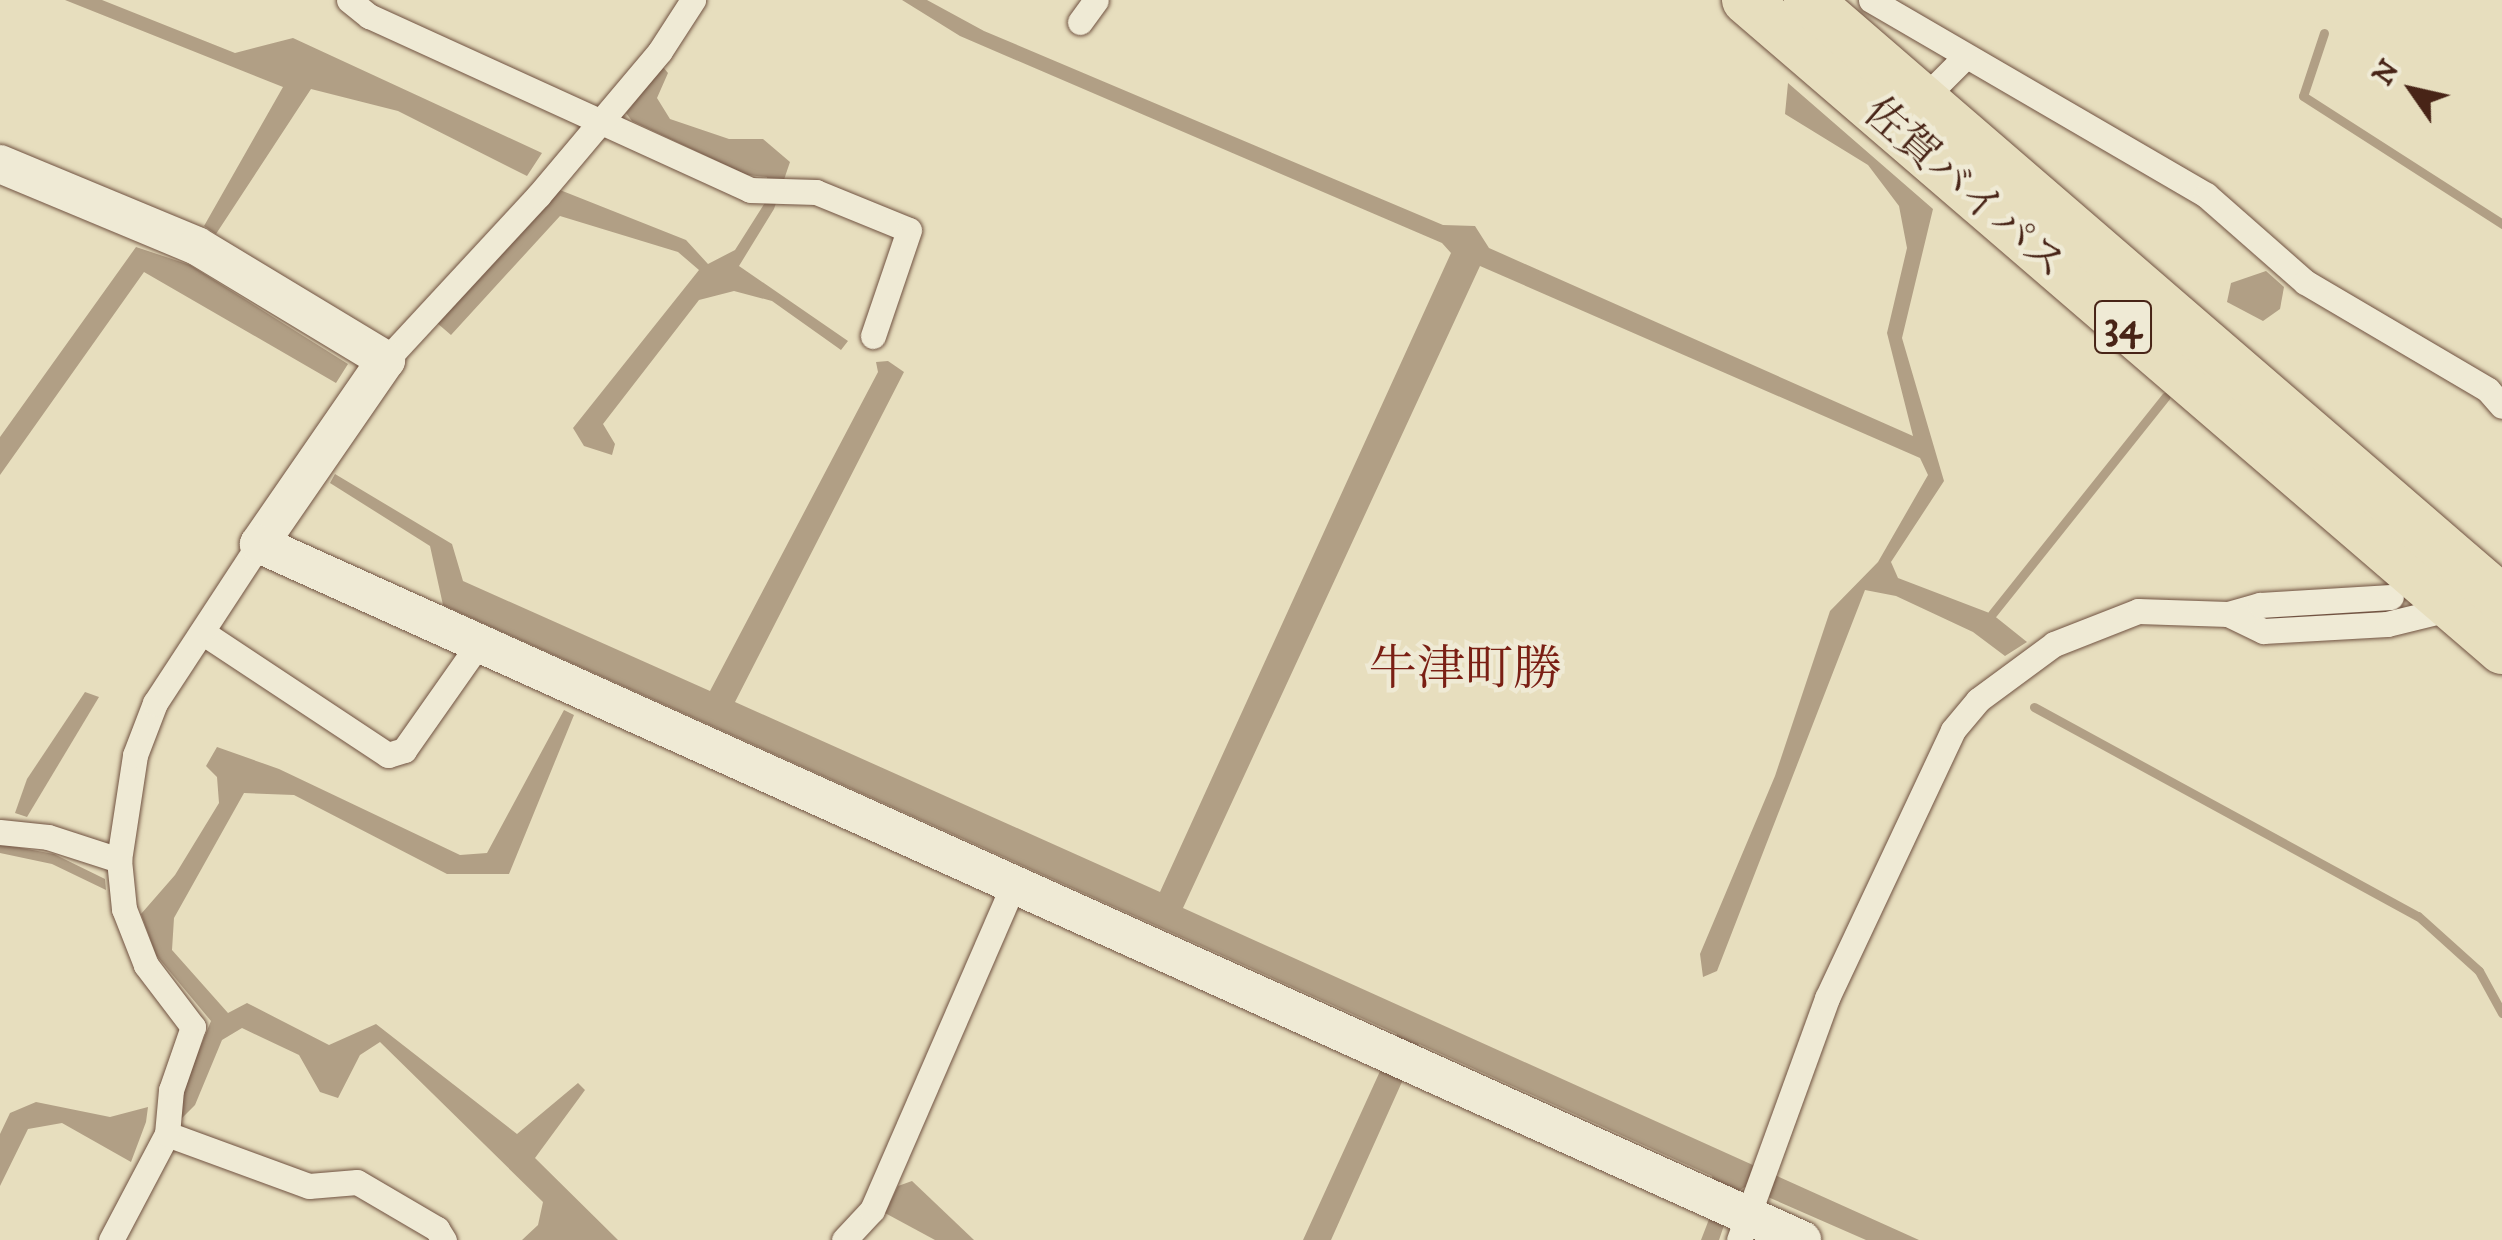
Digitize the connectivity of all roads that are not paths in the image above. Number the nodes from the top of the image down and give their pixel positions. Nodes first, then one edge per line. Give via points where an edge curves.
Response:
1 (349, 0) edge
2 (692, 0) edge
3 (1096, 0) edge
4 (1746, 0) edge
5 (1808, 0) edge
6 (1871, 0) edge
7 (1080, 22) dead end
8 (1964, 58) junction
9 (1923, 99) junction
10 (598, 124) junction
11 (0, 164) edge
12 (872, 336) dead end
13 (386, 360) junction
14 (2502, 406) edge
15 (259, 544) junction
16 (2392, 596) dead end
17 (2501, 597) edge
18 (2452, 608) junction
19 (2228, 614) junction
20 (202, 632) junction
21 (477, 646) junction
22 (2502, 650) edge
23 (0, 832) edge
24 (119, 860) junction
25 (1013, 886) junction
26 (167, 1134) junction
27 (1746, 1218) edge
28 (111, 1240) edge
29 (444, 1240) edge
30 (844, 1240) edge
31 (1802, 1240) edge

1 - 10 street via 368,16
2 - 10 street via 660,52
3 - 7 street
4 - 18 highway, 佐賀バイパス / 34
5 - 9 highway, 佐賀バイパス / 34
6 - 8 street
8 - 9 street
8 - 14 street via 2206,195 2305,282 2488,390
9 - 17 highway, 佐賀バイパス / 34
10 - 12 street via 775,191 816,192 909,230
10 - 13 street
11 - 13 street via 197,246
13 - 15 street
15 - 20 street
15 - 21 street
16 - 19 street via 2260,605
18 - 19 street via 2387,624 2263,631
18 - 22 highway, 佐賀バイパス / 34
19 - 27 street via 2138,611 2054,644 1978,700 1953,730 1827,998
20 - 21 street via 388,755 404,750
20 - 24 street via 155,703 135,755
21 - 25 street
23 - 24 street via 48,837
24 - 26 street via 132,939 193,1027 172,1090
25 - 27 street
25 - 30 street via 872,1210
26 - 28 street
26 - 29 street via 309,1186 357,1182 437,1229
27 - 31 street

